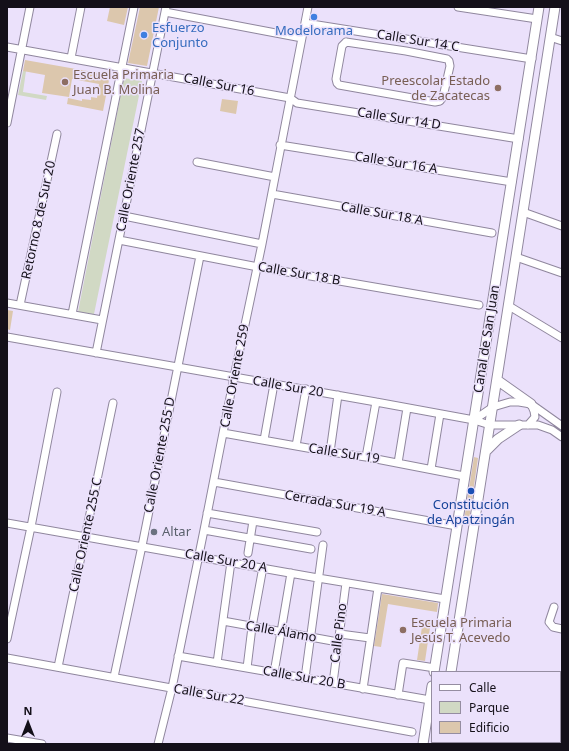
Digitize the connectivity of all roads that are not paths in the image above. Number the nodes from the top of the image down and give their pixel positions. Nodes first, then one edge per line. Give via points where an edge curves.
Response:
1 (30, 7) edge
2 (81, 7) edge
3 (134, 7) edge
4 (308, 7) edge
5 (458, 7) edge
6 (539, 7) edge
7 (555, 7) edge
8 (165, 10) edge
9 (537, 19) junction
10 (305, 23) junction
11 (550, 37) junction
12 (302, 38) junction
13 (409, 39) junction
14 (562, 41) edge
15 (7, 46) edge
16 (22, 49) junction
17 (406, 51) junction
18 (71, 58) junction
19 (532, 59) junction
20 (122, 67) junction
21 (152, 72) junction
22 (290, 98) junction
23 (7, 123) edge
24 (57, 134) dead end
25 (514, 138) junction
26 (280, 145) junction
27 (197, 162) dead end
28 (275, 177) junction
29 (512, 182) junction
30 (272, 194) junction
31 (523, 212) junction
32 (124, 216) junction
33 (562, 226) edge
34 (492, 233) dead end
35 (119, 240) junction
36 (262, 244) junction
37 (200, 256) junction
38 (516, 257) junction
39 (258, 266) junction
40 (562, 273) edge
41 (7, 303) edge
42 (20, 305) junction
43 (479, 305) dead end
44 (509, 306) junction
45 (72, 314) junction
46 (102, 320) junction
47 (7, 338) edge
48 (562, 338) edge
49 (96, 353) junction
50 (178, 367) junction
51 (234, 377) junction
52 (497, 380) junction
53 (274, 384) junction
54 (306, 390) junction
55 (57, 392) dead end
56 (338, 395) junction
57 (376, 402) junction
58 (113, 403) dead end
59 (531, 404) junction
60 (493, 407) junction
61 (408, 408) junction
62 (440, 414) junction
63 (474, 420) junction
64 (490, 425) junction
65 (524, 425) junction
66 (562, 426) edge
67 (224, 433) junction
68 (562, 436) edge
69 (264, 440) junction
70 (296, 446) junction
71 (486, 451) junction
72 (330, 452) junction
73 (366, 457) junction
74 (398, 463) junction
75 (431, 469) junction
76 (464, 476) junction
77 (214, 482) junction
78 (207, 514) junction
79 (253, 521) junction
80 (7, 523) edge
81 (457, 526) junction
82 (31, 527) junction
83 (204, 530) junction
84 (317, 532) dead end
85 (86, 537) junction
86 (251, 538) junction
87 (323, 545) dead end
88 (142, 546) junction
89 (311, 549) dead end
90 (248, 553) dead end
91 (198, 556) junction
92 (231, 562) junction
93 (263, 567) junction
94 (291, 573) junction
95 (318, 578) junction
96 (346, 583) junction
97 (378, 588) junction
98 (445, 599) junction
99 (554, 607) dead end
100 (223, 621) junction
101 (252, 627) junction
102 (562, 629) edge
103 (280, 632) junction
104 (340, 634) junction
105 (309, 637) junction
106 (370, 638) junction
107 (7, 639) edge
108 (338, 642) junction
109 (178, 656) junction
110 (7, 658) edge
111 (217, 663) junction
112 (58, 667) junction
113 (247, 668) junction
114 (434, 670) edge
115 (451, 671) edge
116 (274, 673) junction
117 (114, 677) junction
118 (305, 678) junction
119 (333, 683) junction
120 (172, 688) junction
121 (363, 688) junction
122 (431, 693) edge
123 (398, 695) junction
124 (430, 700) junction
125 (412, 732) dead end
126 (7, 738) edge
127 (42, 744) edge
128 (158, 744) edge
129 (423, 744) edge

1 - 16 street
2 - 18 street
3 - 20 street
4 - 10 street, Calle Oriente 259
5 - 9 street
6 - 9 main road, Canal de San Juan
7 - 11 main road, Canal de San Juan
8 - 12 street
8 - 21 street, Calle Oriente 257
9 - 19 main road, Canal de San Juan
10 - 12 street, Calle Oriente 259
10 - 13 street, Calle Sur 14 C
11 - 14 street
11 - 31 main road, Canal de San Juan
12 - 22 street, Calle Oriente 259
13 - 17 street
13 - 19 street, Calle Sur 14 C
15 - 16 street, Calle Sur 16
16 - 18 street, Calle Sur 16
16 - 23 street
17 - 17 street via 449,61 450,66 440,101 337,83 344,43
18 - 20 street, Calle Sur 16
19 - 25 main road, Canal de San Juan
20 - 21 street, Calle Sur 16
20 - 45 street
21 - 22 street, Calle Sur 16
21 - 32 street, Calle Oriente 257
22 - 25 street, Calle Sur 14 D via 297,103
22 - 26 street, Calle Oriente 259
24 - 42 street, Retorno 8 de Sur 20
25 - 29 main road, Canal de San Juan
26 - 28 street, Calle Oriente 259
26 - 29 street, Calle Sur 16 A
27 - 28 street
28 - 30 street, Calle Oriente 259
29 - 63 main road, Canal de San Juan
30 - 34 street, Calle Sur 18 A
30 - 36 street, Calle Oriente 259
31 - 33 street
31 - 38 main road, Canal de San Juan
32 - 35 street, Calle Oriente 257
32 - 36 street
35 - 37 street, Calle Sur 18 B
35 - 46 street, Calle Oriente 257
36 - 39 street, Calle Oriente 259
37 - 39 street, Calle Sur 18 B
37 - 50 street, Calle Oriente 255 D
38 - 40 street
38 - 44 main road, Canal de San Juan
39 - 43 street, Calle Sur 18 B
39 - 51 street, Calle Oriente 259
41 - 42 street
42 - 45 street
44 - 48 street
44 - 52 main road, Canal de San Juan
45 - 46 street
46 - 49 street, Calle Oriente 257
47 - 49 street, Calle Sur 20
49 - 50 street, Calle Sur 20
50 - 51 street, Calle Sur 20
50 - 88 street, Calle Oriente 255 D
51 - 53 street, Calle Sur 20
51 - 67 street, Calle Oriente 259
52 - 59 main road
52 - 60 main road, Canal de San Juan
53 - 54 street, Calle Sur 20
53 - 69 street
54 - 56 street, Calle Sur 20
54 - 70 street
55 - 82 street
56 - 57 street, Calle Sur 20
56 - 72 street
57 - 61 street, Calle Sur 20
57 - 73 street
58 - 85 street, Calle Oriente 255 C
59 - 60 street via 510,402
59 - 65 street via 534,417
59 - 66 street
60 - 63 street
60 - 64 main road, Canal de San Juan
61 - 62 street, Calle Sur 20
61 - 74 street
62 - 63 street, Calle Sur 20
62 - 75 street
63 - 64 street, Calle Sur 20
63 - 76 main road, Canal de San Juan
64 - 65 street, Calle Sur 20
64 - 71 main road, Canal de San Juan
65 - 68 street, Calle Sur 20 via 545,427
65 - 71 main road via 498,439
67 - 69 street, Calle Sur 19
67 - 77 street, Calle Oriente 259
69 - 70 street, Calle Sur 19
70 - 72 street, Calle Sur 19
71 - 115 main road, Canal de San Juan
72 - 73 street, Calle Sur 19
73 - 74 street, Calle Sur 19
74 - 75 street, Calle Sur 19
75 - 76 street, Calle Sur 19
76 - 81 main road, Canal de San Juan
77 - 78 street, Calle Oriente 259
77 - 81 street, Cerrada Sur 19 A
78 - 79 street
78 - 83 street, Calle Oriente 259
79 - 84 street
79 - 86 street
80 - 82 street, Calle Sur 20 A
81 - 98 main road, Canal de San Juan
82 - 85 street, Calle Sur 20 A
82 - 107 street
83 - 86 street
83 - 91 street, Calle Oriente 259
85 - 88 street, Calle Sur 20 A
85 - 112 street, Calle Oriente 255 C
86 - 89 street
86 - 90 street
87 - 95 street
88 - 91 street, Calle Sur 20 A
88 - 117 street, Calle Oriente 255 D
91 - 92 street, Calle Sur 20 A
91 - 109 street, Calle Oriente 259
92 - 93 street, Calle Sur 20 A
92 - 100 street
93 - 94 street, Calle Sur 20 A
93 - 101 street
94 - 95 street, Calle Sur 20 A
94 - 103 street
95 - 96 street, Calle Sur 20 A
95 - 105 street
96 - 97 street, Calle Sur 20 A
96 - 104 street, Calle Pino
97 - 98 street, Calle Sur 20 A
97 - 106 street
98 - 114 main road, Canal de San Juan
99 - 102 street via 549,622 553,627
100 - 101 street, Calle Álamo
100 - 111 street
101 - 103 street, Calle Álamo
101 - 113 street
103 - 105 street, Calle Álamo
103 - 116 street
104 - 106 street
104 - 108 street, Calle Pino
105 - 108 street, Calle Álamo
105 - 118 street
106 - 121 street
108 - 119 street, Calle Pino
109 - 111 street, Calle Sur 20 B
109 - 120 street, Calle Oriente 259
110 - 112 street, Calle Sur 22
111 - 113 street, Calle Sur 20 B
112 - 117 street, Calle Sur 22
113 - 116 street, Calle Sur 20 B
114 - 123 street via 403,663
116 - 118 street, Calle Sur 20 B
117 - 120 street, Calle Sur 22
118 - 119 street, Calle Sur 20 B
119 - 121 street, Calle Sur 20 B
120 - 125 street, Calle Sur 22
120 - 128 street, Calle Oriente 259
121 - 123 street, Calle Sur 20 B
122 - 124 main road
123 - 124 street, Calle Sur 20 B
124 - 129 main road
126 - 127 street

